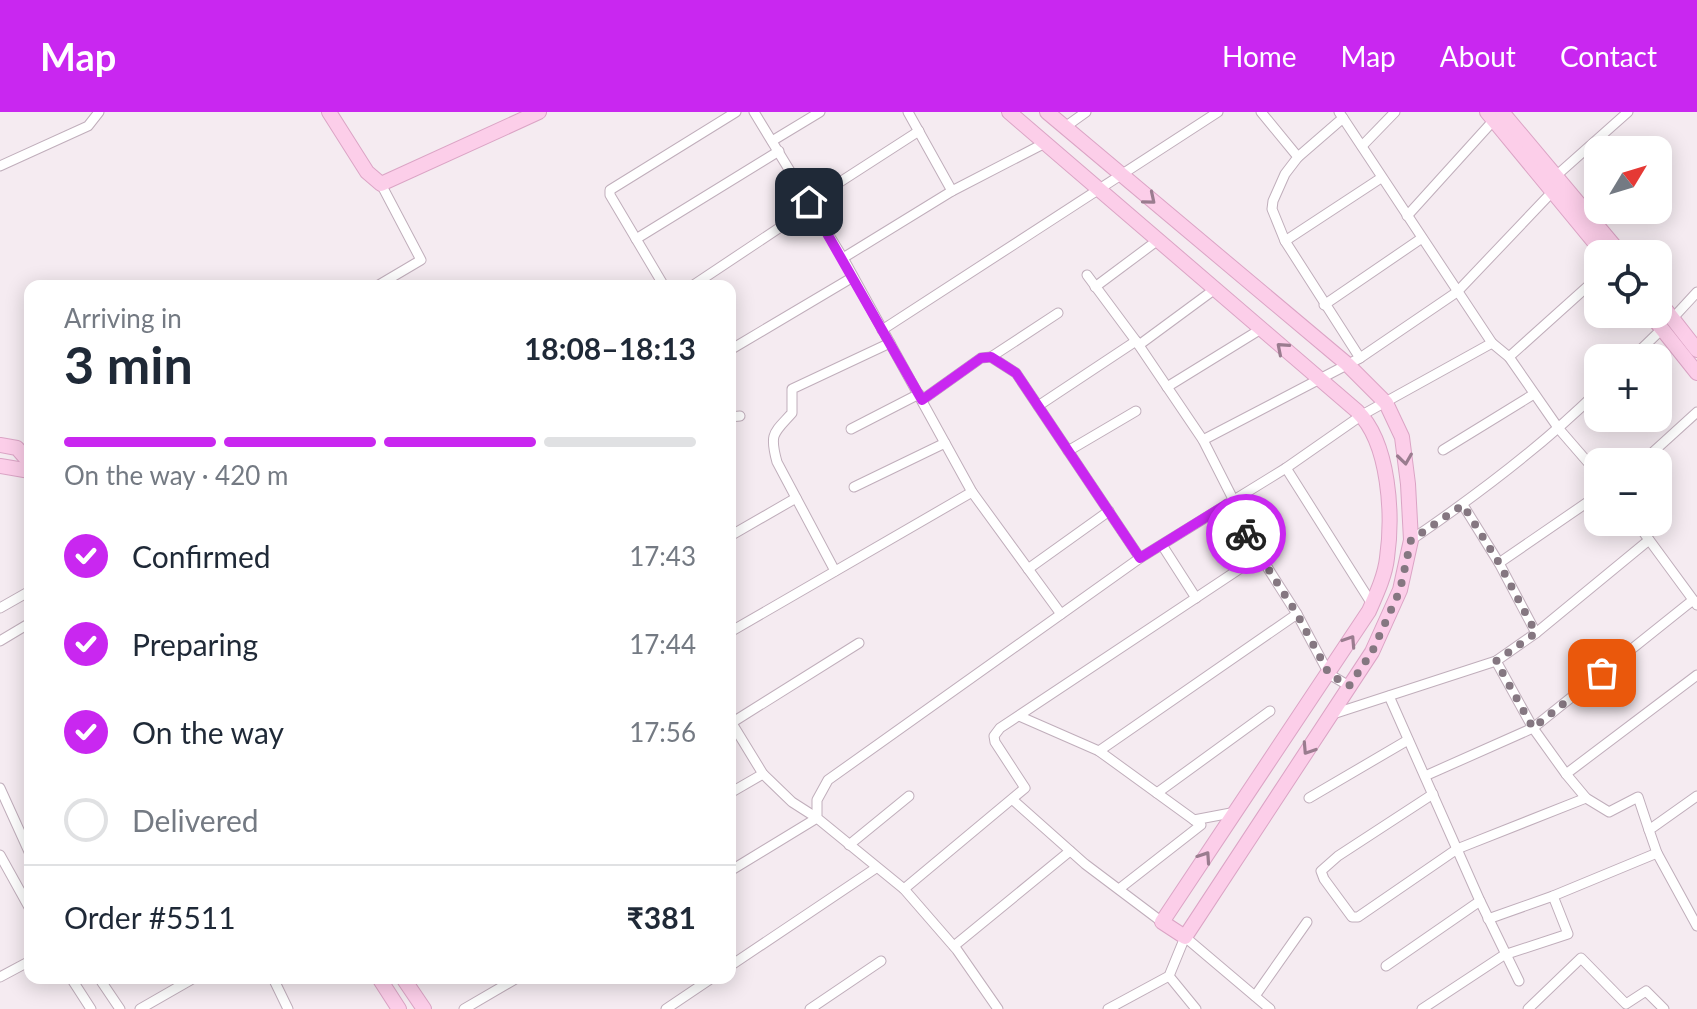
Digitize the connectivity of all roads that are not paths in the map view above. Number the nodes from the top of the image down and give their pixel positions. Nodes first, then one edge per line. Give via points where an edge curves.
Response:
1 (99, 112) edge
2 (329, 112) edge
3 (539, 112) edge
4 (736, 112) edge
5 (754, 112) edge
6 (820, 112) edge
7 (908, 112) edge
8 (1009, 112) edge
9 (1047, 112) edge
10 (1086, 112) edge
11 (1194, 112) edge
12 (1218, 112) edge
13 (1261, 112) edge
14 (1395, 112) edge
15 (1628, 112) edge
16 (1498, 114) edge
17 (1341, 115) edge
18 (1202, 123) junction
19 (1065, 127) junction
20 (919, 131) junction
21 (772, 141) junction
22 (1045, 143) junction
23 (1362, 146) junction
24 (779, 151) junction
25 (1298, 157) junction
26 (0, 166) edge
27 (1121, 175) junction
28 (1381, 178) junction
29 (1556, 182) junction
30 (381, 184) junction
31 (952, 191) junction
32 (1100, 191) junction
33 (810, 204) junction
34 (1407, 216) junction
35 (1422, 238) junction
36 (636, 239) junction
37 (1158, 240) junction
38 (1595, 240) edge
39 (1608, 240) edge
40 (1285, 241) junction
41 (843, 258) junction
42 (1087, 275) dead end
43 (853, 277) junction
44 (387, 280) edge
45 (660, 280) edge
46 (701, 280) edge
47 (1095, 287) junction
48 (1215, 289) junction
49 (1584, 290) edge
50 (1457, 292) junction
51 (1697, 292) edge
52 (1324, 305) junction
53 (1058, 313) dead end
54 (1672, 319) edge
55 (1663, 328) edge
56 (1669, 328) edge
57 (1672, 328) edge
58 (1261, 329) junction
59 (882, 330) junction
60 (890, 343) junction
61 (1137, 343) junction
62 (1492, 343) junction
63 (1646, 344) edge
64 (736, 346) edge
65 (1697, 350) edge
66 (991, 357) junction
67 (1509, 357) junction
68 (1354, 361) junction
69 (1697, 373) edge
70 (1317, 378) junction
71 (1167, 387) junction
72 (1534, 394) junction
73 (920, 397) junction
74 (1386, 403) junction
75 (1584, 405) edge
76 (1038, 406) junction
77 (1136, 411) dead end
78 (1697, 412) edge
79 (1362, 415) junction
80 (851, 429) dead end
81 (1559, 429) junction
82 (1203, 440) junction
83 (945, 443) junction
84 (0, 445) edge
85 (1657, 448) edge
86 (1443, 450) dead end
87 (1068, 451) junction
88 (24, 456) edge
89 (1584, 458) edge
90 (0, 466) edge
91 (1286, 468) junction
92 (24, 470) edge
93 (854, 487) dead end
94 (972, 492) junction
95 (796, 498) junction
96 (1231, 502) junction
97 (1463, 505) junction
98 (1584, 505) edge
99 (1109, 511) junction
100 (736, 533) edge
101 (1646, 536) edge
102 (1411, 540) junction
103 (1649, 540) junction
104 (1162, 545) junction
105 (1259, 556) junction
106 (1140, 558) junction
107 (1499, 563) junction
108 (1028, 569) junction
109 (835, 571) junction
110 (24, 594) edge
111 (1196, 598) junction
112 (1695, 602) edge
113 (1372, 604) junction
114 (0, 608) edge
115 (1061, 614) junction
116 (1297, 614) junction
117 (24, 627) edge
118 (736, 629) edge
119 (1536, 633) junction
120 (0, 641) edge
121 (859, 643) dead end
122 (1496, 661) junction
123 (1329, 674) junction
124 (1697, 675) edge
125 (1349, 686) junction
126 (1389, 696) junction
127 (1270, 711) dead end
128 (1330, 715) junction
129 (1019, 716) junction
130 (736, 718) edge
131 (1533, 728) junction
132 (736, 729) edge
133 (1408, 740) junction
134 (1099, 751) junction
135 (763, 774) junction
136 (1566, 774) junction
137 (1425, 776) junction
138 (0, 788) edge
139 (736, 790) edge
140 (1157, 793) junction
141 (1433, 794) junction
142 (909, 796) dead end
143 (1697, 796) edge
144 (1309, 798) dead end
145 (1586, 798) junction
146 (1013, 800) junction
147 (1236, 812) junction
148 (817, 818) junction
149 (1194, 820) junction
150 (1649, 830) junction
151 (24, 832) edge
152 (849, 845) junction
153 (1457, 849) junction
154 (1070, 851) junction
155 (1657, 853) junction
156 (0, 857) edge
157 (736, 867) edge
158 (876, 868) junction
159 (904, 889) junction
160 (1119, 889) junction
161 (1553, 896) junction
162 (24, 899) edge
163 (1480, 901) junction
164 (1488, 919) junction
165 (1162, 922) junction
166 (1307, 922) dead end
167 (1697, 926) edge
168 (1185, 937) junction
169 (954, 946) junction
170 (1504, 955) junction
171 (881, 961) dead end
172 (736, 962) edge
173 (24, 964) edge
174 (1386, 966) dead end
175 (1169, 976) junction
176 (0, 977) edge
177 (1519, 981) dead end
178 (75, 984) edge
179 (103, 984) edge
180 (184, 984) edge
181 (276, 984) edge
182 (383, 984) edge
183 (407, 984) edge
184 (507, 984) edge
185 (703, 984) edge
186 (1255, 996) junction
187 (1624, 1006) edge
188 (91, 1009) edge
189 (120, 1009) edge
190 (140, 1009) edge
191 (288, 1009) edge
192 (399, 1009) edge
193 (424, 1009) edge
194 (464, 1009) edge
195 (666, 1009) edge
196 (810, 1009) edge
197 (998, 1009) edge
198 (1108, 1009) edge
199 (1196, 1009) edge
200 (1270, 1009) edge
201 (1422, 1009) edge
202 (1528, 1009) edge
203 (1664, 1009) edge

1 - 26 street via 88,126
2 - 30 street via 367,172
3 - 30 street
4 - 36 street via 610,190
5 - 21 street
6 - 21 street
7 - 20 street
8 - 22 street
9 - 19 street
10 - 19 street
11 - 18 street
12 - 18 street
13 - 25 street
14 - 23 street
15 - 29 street
16 - 29 street
16 - 34 street
17 - 23 street
17 - 25 street
18 - 27 street
19 - 27 street
20 - 31 street
20 - 33 street
21 - 24 street
22 - 31 street
22 - 32 street
23 - 28 street
24 - 33 street
24 - 36 street
25 - 40 street via 1273,201
27 - 32 street
27 -> 68 street
28 - 34 street
28 - 40 street
29 - 38 street
29 - 39 street
29 - 50 street
30 - 44 street via 421,260
31 - 41 street
32 - 37 street
32 - 59 street
33 - 41 street
33 - 46 street
34 - 35 street
35 - 50 street
35 - 52 street
36 - 45 street
37 - 47 street
37 - 48 street
40 - 52 street
41 - 43 street
42 - 47 street
43 - 59 street
43 - 64 street
47 - 61 street
48 - 58 street
48 - 61 street
49 - 67 street
50 - 62 street
50 - 68 street
51 - 54 street
52 - 68 street
53 - 66 street
55 - 63 street
56 - 69 street
57 - 65 street
70 -> 58 street
58 - 71 street
59 - 60 street
60 - 73 street
60 - 95 street via 792,389 792,413 771,444
61 - 71 street
61 - 76 street
62 - 67 street
62 - 74 street
66 - 73 street via 981,358
66 - 76 street via 1016,373
67 - 72 street
68 - 70 street
68 - 74 street
70 - 79 street
70 - 82 street
71 - 82 street
72 - 81 street
72 - 86 street
73 - 80 street
73 - 83 street
74 - 79 street
74 -> 102 street via 1402,437
75 - 81 street
76 - 87 street
77 - 87 street
78 - 85 street
79 - 91 street
79 - 113 street via 1381,455 1390,502 1387,561
81 - 89 street
81 - 97 street
82 - 96 street
83 - 93 street
83 - 94 street
84 - 88 street via 17,448
87 - 99 street
90 - 92 street
91 - 96 street
91 - 113 street
94 - 108 street
94 - 109 street
95 - 100 street
95 - 109 street
96 - 104 street
96 - 105 street
97 - 102 street
97 - 107 street
98 - 107 street
99 - 106 street
99 - 108 street
101 - 103 street
102 - 125 street via 1400,590 1372,652
103 - 112 street
103 - 119 street
104 - 106 street
104 - 111 street
105 - 111 street
105 - 116 street
106 - 115 street
107 - 119 street
108 - 115 street
109 - 118 street
110 - 114 street
111 - 129 street
112 - 131 street
123 -> 113 street
115 - 148 street via 828,780 817,800
116 - 123 street
116 - 134 street
117 - 120 street
119 - 122 street
121 - 130 street
122 - 126 street
122 - 131 street
123 - 125 street
123 - 147 street
124 - 136 street
125 - 128 street
126 - 128 street
126 - 133 street
127 - 140 street
128 -> 168 street
129 - 134 street
129 - 146 street via 994,736 1024,784
131 - 136 street
131 - 137 street
132 - 135 street
133 - 137 street
133 - 144 street
134 - 140 street
135 - 139 street
135 - 148 street
136 - 145 street
137 - 141 street
138 - 151 street
140 - 149 street
141 - 153 street
141 - 153 street via 1338,856 1321,871 1324,879 1352,917 1358,917
142 - 152 street
143 - 150 street
145 - 150 street via 1609,812 1638,797
145 - 153 street
146 - 154 street
146 - 159 street
147 - 149 street
165 -> 147 street
148 - 152 street
148 - 157 street
149 - 160 street via 1201,825
150 - 155 street
152 - 158 street
153 - 163 street
154 - 160 street
154 - 169 street
155 - 161 street
155 - 167 street
156 - 162 street
158 - 159 street
158 - 172 street
159 - 169 street
160 - 165 street
161 - 164 street
161 - 170 street via 1568,934
163 - 164 street
163 - 174 street
164 - 170 street
165 - 168 street
166 - 186 street
168 - 175 street
168 - 186 street
169 - 197 street
170 - 177 street
170 - 201 street
171 - 196 street
173 - 176 street
175 - 198 street
175 - 199 street
178 - 188 street
179 - 189 street
180 - 190 street
181 - 191 street
182 - 192 street
183 - 193 street
184 - 194 street
185 - 195 street
186 - 200 street
187 - 202 street via 1581,958
187 - 203 street via 1646,991

